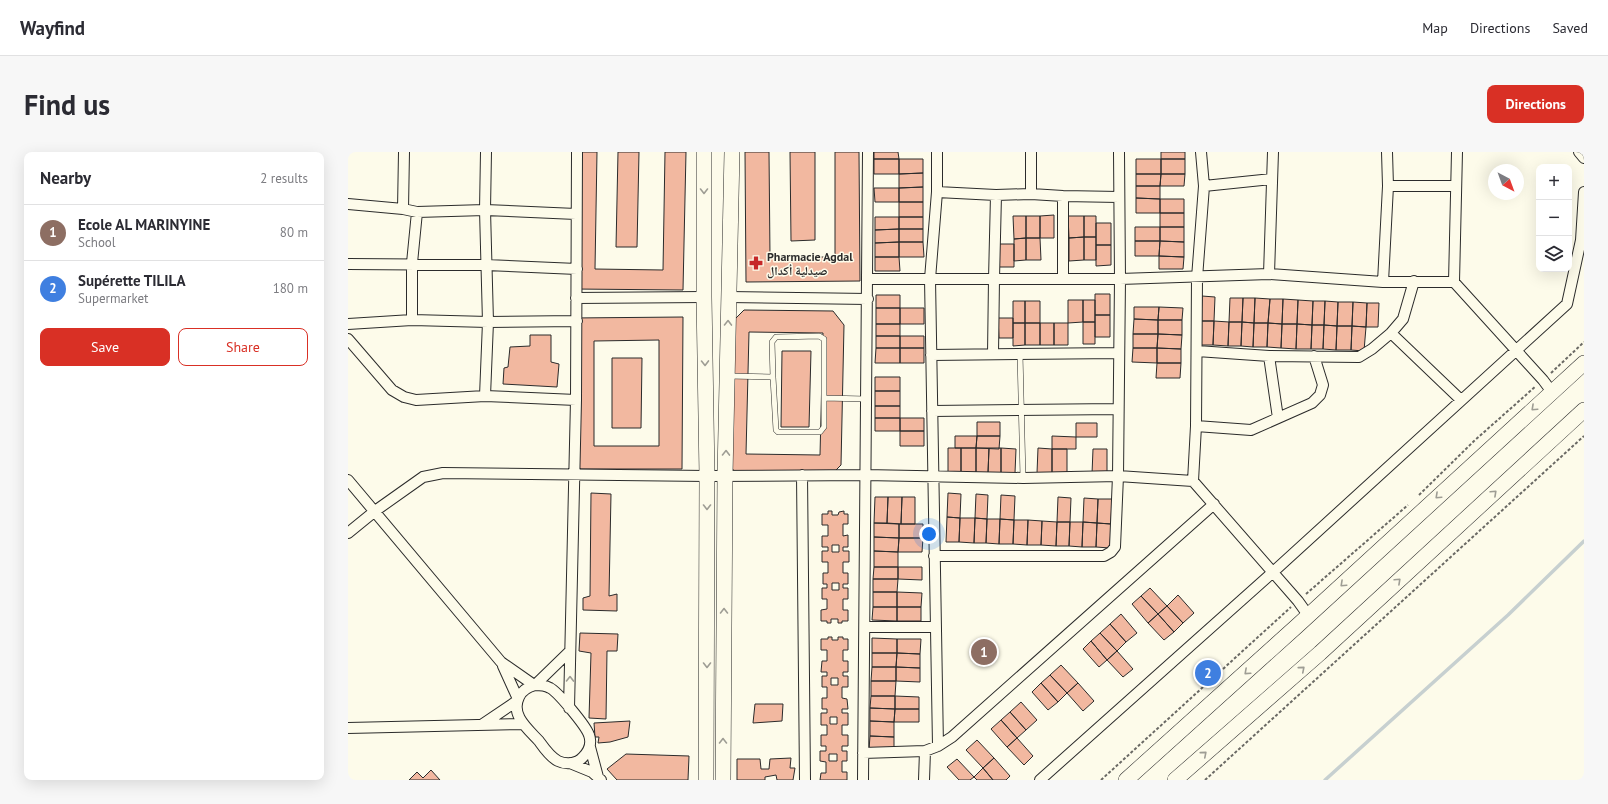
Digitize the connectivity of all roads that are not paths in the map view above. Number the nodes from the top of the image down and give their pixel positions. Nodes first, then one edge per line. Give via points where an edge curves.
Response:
1 (404, 152) edge
2 (486, 152) edge
3 (577, 152) edge
4 (704, 152) edge
5 (732, 152) edge
6 (868, 152) edge
7 (937, 152) edge
8 (1030, 152) edge
9 (1119, 152) edge
10 (1201, 152) edge
11 (1273, 152) edge
12 (1387, 152) edge
13 (1457, 152) edge
14 (1579, 152) edge
15 (1584, 158) edge
16 (1272, 179) junction
17 (1204, 186) junction
18 (1388, 186) junction
19 (1456, 186) junction
20 (937, 192) junction
21 (1584, 192) edge
22 (1031, 194) junction
23 (996, 195) junction
24 (1063, 196) junction
25 (1119, 196) junction
26 (348, 204) edge
27 (403, 209) junction
28 (485, 210) junction
29 (417, 212) junction
30 (576, 214) junction
31 (348, 264) edge
32 (412, 264) junction
33 (486, 265) junction
34 (577, 269) junction
35 (1269, 274) junction
36 (930, 278) junction
37 (1197, 278) junction
38 (868, 279) junction
39 (994, 279) junction
40 (1063, 279) junction
41 (1120, 279) junction
42 (1414, 281) junction
43 (1383, 282) junction
44 (1454, 282) junction
45 (704, 297) junction
46 (729, 297) junction
47 (576, 298) junction
48 (868, 299) junction
49 (412, 320) junction
50 (577, 321) junction
51 (488, 322) junction
52 (348, 324) edge
53 (1391, 333) junction
54 (348, 339) edge
55 (1516, 350) junction
56 (1197, 351) junction
57 (1119, 353) junction
58 (993, 354) junction
59 (1020, 354) junction
60 (931, 355) junction
61 (1269, 356) junction
62 (1314, 356) junction
63 (1584, 363) edge
64 (727, 376) junction
65 (773, 377) junction
66 (1547, 386) junction
67 (485, 396) junction
68 (824, 398) junction
69 (866, 399) junction
70 (576, 400) junction
71 (1461, 400) junction
72 (1118, 409) junction
73 (1022, 410) junction
74 (1584, 410) edge
75 (932, 411) junction
76 (1278, 418) junction
77 (1196, 426) junction
78 (574, 475) junction
79 (802, 475) junction
80 (866, 475) junction
81 (707, 476) junction
82 (725, 476) junction
83 (933, 476) junction
84 (1118, 476) junction
85 (1023, 478) junction
86 (348, 480) edge
87 (1193, 481) junction
88 (1214, 504) junction
89 (375, 511) junction
90 (348, 533) edge
91 (934, 556) junction
92 (1272, 573) junction
93 (1308, 616) junction
94 (865, 627) junction
95 (936, 627) junction
96 (570, 651) junction
97 (501, 662) junction
98 (535, 685) junction
99 (517, 700) junction
100 (569, 708) junction
101 (523, 724) junction
102 (481, 725) junction
103 (348, 728) edge
104 (938, 746) junction
105 (590, 747) junction
106 (925, 751) junction
107 (863, 753) junction
108 (570, 763) junction
109 (600, 778) edge
110 (706, 780) edge
111 (723, 780) edge
112 (805, 780) edge
113 (863, 780) edge
114 (924, 780) edge
115 (1040, 780) edge
116 (1126, 780) edge
117 (1175, 780) edge

1 - 27 street
2 - 28 street
3 - 30 street
4 -> 45 street
5 - 46 street
6 - 38 street
7 - 20 street
8 - 22 street
9 - 25 street
10 - 17 street
11 - 16 street
12 - 18 street
13 - 19 street
14 - 15 street
16 - 17 street
16 - 35 street
17 - 37 street
18 - 19 street
18 - 43 street
19 - 44 street
20 - 23 street
20 - 36 street
21 - 55 street via 1581,240 1567,304
22 - 23 street
22 - 24 street
23 - 39 street
24 - 25 street
24 - 40 street
25 - 41 street
26 - 27 street
27 - 29 street
28 - 29 street
28 - 30 street
28 - 33 street
29 - 32 street
30 - 34 street
31 - 32 street
32 - 33 street
32 - 49 street
33 - 34 street
33 - 51 street
34 - 47 street
35 - 37 street
35 - 43 street
36 - 38 street
36 - 39 street
36 - 60 street
37 - 41 street
37 - 56 street
38 - 48 street
39 - 40 street
39 - 58 street
40 - 41 street
41 - 57 street
42 - 43 street
42 - 44 street
42 - 53 street via 1403,319
44 - 55 street
45 - 47 street
45 -> 81 street
46 - 48 street
64 -> 46 street
47 - 50 street
48 - 69 street
49 - 51 street
49 - 52 street
50 - 51 street
50 - 70 street
51 - 67 street
53 - 62 street via 1359,357
53 - 71 street
54 - 67 street via 392,390 404,397 416,400
55 - 66 street
55 - 71 street
56 - 61 street
56 - 77 street
57 - 59 street
57 - 72 street
58 - 59 street
58 - 60 street
59 - 73 lane
60 - 75 street
61 - 62 street
61 - 76 street
62 - 76 street via 1323,385 1320,395 1312,403
63 - 66 street
64 - 65 lane
82 -> 64 street
65 - 68 lane via 775,428 778,432 820,432 824,427
65 - 68 lane via 772,342 776,337 822,337
66 -> 93 street
67 - 70 street
68 - 69 lane
69 - 80 street
70 - 78 street
71 - 92 street
72 - 73 street
72 - 84 street
73 - 75 street
73 - 85 lane
117 -> 74 street via 1326,648
75 - 83 street
76 - 77 street via 1251,430
77 - 87 street
78 - 81 street
78 - 89 street via 431,475 423,477
78 - 96 street
79 - 80 street
79 - 82 street
79 - 112 street
80 - 83 street
80 - 94 street
81 - 82 street
81 -> 110 street
111 -> 82 street
83 - 85 street
83 - 91 street
84 - 85 street
84 - 87 street
84 - 91 street via 1115,547 1104,556
86 - 89 street
87 - 88 street
88 - 92 street
88 - 104 street via 958,732
89 - 90 street
89 - 97 street
91 - 95 street
92 - 93 street
92 - 115 street
93 -> 116 street
94 - 95 street
94 - 107 street
95 - 104 street
96 - 98 street
100 -> 96 street
97 - 98 street
97 - 99 street
98 - 99 street via 524,690
98 - 100 street via 551,688
99 - 101 street via 517,713
99 - 102 street
100 - 105 street via 586,728
101 - 102 street
101 - 108 street via 553,758
102 - 103 street
104 - 106 street
105 - 108 street via 582,758
105 - 109 street
106 - 107 street
106 - 114 street
107 - 113 street
108 - 109 street

